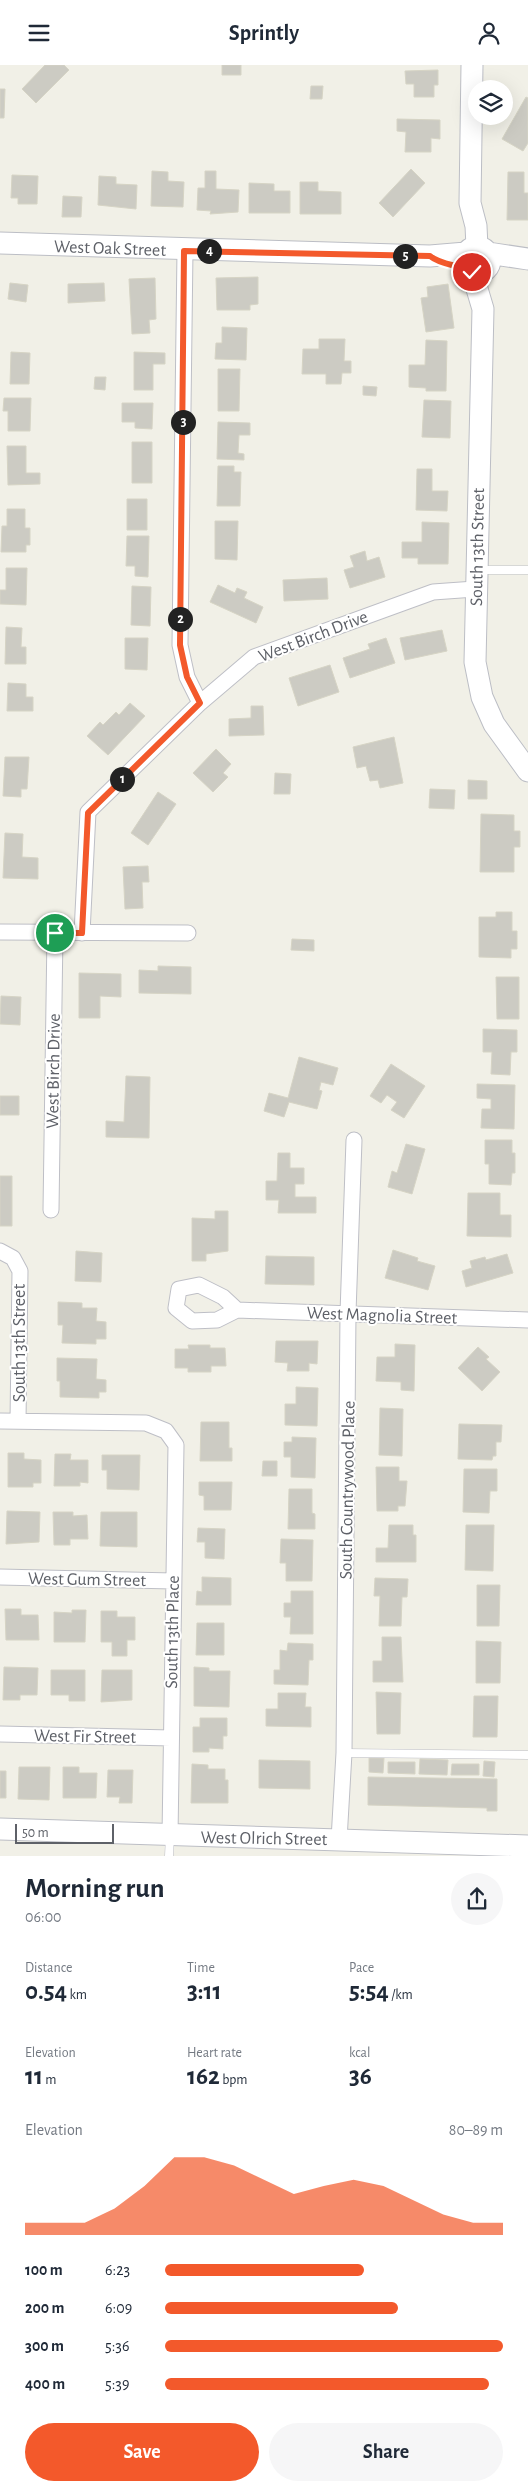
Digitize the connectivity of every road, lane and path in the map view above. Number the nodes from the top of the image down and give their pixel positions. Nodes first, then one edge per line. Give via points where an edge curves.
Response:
1 (472, 65) edge
2 (0, 243) edge
3 (184, 251) junction
4 (524, 259) edge
5 (476, 260) junction
6 (528, 570) edge
7 (476, 580) junction
8 (200, 703) junction
9 (528, 771) edge
10 (0, 933) edge
11 (55, 933) junction
12 (82, 933) junction
13 (188, 933) dead end
14 (354, 1140) dead end
15 (50, 1210) dead end
16 (0, 1251) edge
17 (237, 1311) dead end
18 (348, 1313) junction
19 (528, 1320) edge
20 (0, 1421) edge
21 (18, 1421) junction
22 (0, 1577) edge
23 (173, 1581) junction
24 (0, 1735) edge
25 (171, 1739) junction
26 (344, 1753) junction
27 (528, 1755) edge
28 (0, 1829) edge
29 (340, 1840) junction
30 (169, 1846) edge
31 (528, 1846) edge

1 - 5 street, South 13th Street via 470,203 476,226
2 - 3 street, West Oak Street
3 - 5 street, West Oak Street via 430,256
3 - 8 street via 180,645 187,677
4 - 5 street, West Oak Street
5 - 7 street, South 13th Street via 483,309
6 - 7 lane
7 - 8 street, West Birch Drive via 433,592 254,657
7 - 9 street, South 13th Street via 475,662 482,697 494,724
8 - 12 street, West Birch Drive via 88,813
10 - 11 street
11 - 12 street
11 - 15 street, West Birch Drive
12 - 13 street
14 - 18 street, South Countrywood Place
16 - 21 street, South 13th Street via 13,1258 20,1271
17 - 18 street, West Magnolia Street
18 - 19 street, West Magnolia Street
18 - 26 street, South Countrywood Place
20 - 21 street
21 - 23 street, South 13th Place via 146,1423 166,1431 176,1445
22 - 23 street, West Gum Street
23 - 25 street, South 13th Place
24 - 25 street, West Fir Street
25 - 30 street, South 13th Place
26 - 27 lane
26 - 29 street, South Countrywood Place
28 - 30 street, West Olrich Street
29 - 30 street, West Olrich Street
29 - 31 street, West Olrich Street

